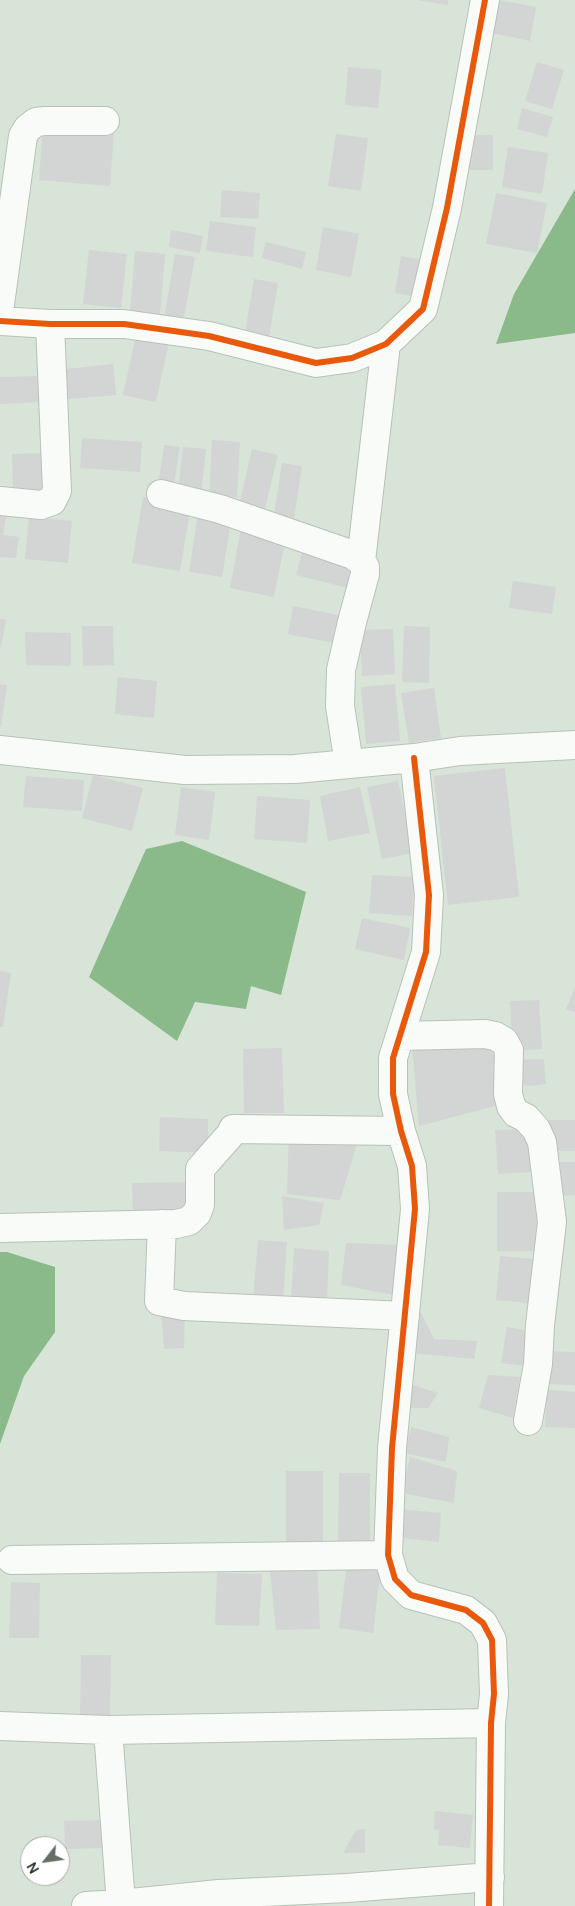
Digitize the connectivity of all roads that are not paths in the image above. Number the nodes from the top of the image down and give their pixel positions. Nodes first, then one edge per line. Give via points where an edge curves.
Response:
1 (485, 0) edge
2 (105, 121) dead end
3 (0, 304) edge
4 (0, 321) edge
5 (50, 324) junction
6 (386, 344) junction
7 (161, 494) dead end
8 (0, 501) edge
9 (361, 561) junction
10 (575, 745) edge
11 (0, 750) edge
12 (414, 758) junction
13 (349, 764) junction
14 (400, 1036) junction
15 (401, 1131) junction
16 (162, 1224) junction
17 (0, 1228) edge
18 (405, 1316) junction
19 (528, 1421) dead end
20 (388, 1555) junction
21 (12, 1560) dead end
22 (491, 1723) junction
23 (0, 1726) edge
24 (108, 1730) junction
25 (490, 1877) junction
26 (347, 1897) edge
27 (121, 1905) edge
28 (86, 1906) edge
29 (489, 1906) edge

1 - 6 street via 447,208 423,309
2 - 3 street via 36,122 23,136
4 - 5 street
5 - 6 street via 124,324 209,336 316,363 352,358
5 - 8 street via 57,491 52,500 41,505
6 - 9 street
7 - 9 street via 220,509 353,555
9 - 13 street via 365,574 341,670 340,706
10 - 12 street via 460,751
11 - 13 street via 185,770 295,769
12 - 13 street
12 - 14 street via 429,895 426,952
14 - 15 street via 393,1058 393,1094
14 - 19 street via 485,1034 504,1041 509,1050 508,1094 511,1106 536,1129 542,1142 552,1222 538,1364
15 - 16 street via 233,1129 200,1169 197,1213 189,1221
15 - 18 street via 412,1166 415,1208
16 - 17 street
16 - 18 street via 159,1301 184,1306
18 - 20 street via 392,1448
20 - 21 street
20 - 22 street via 395,1579 411,1594 466,1610 483,1623 492,1640 494,1694
22 - 24 street
22 - 25 street
23 - 24 street
24 - 27 street
25 - 26 street
25 - 29 street
26 - 27 street via 219,1894
27 - 28 street

